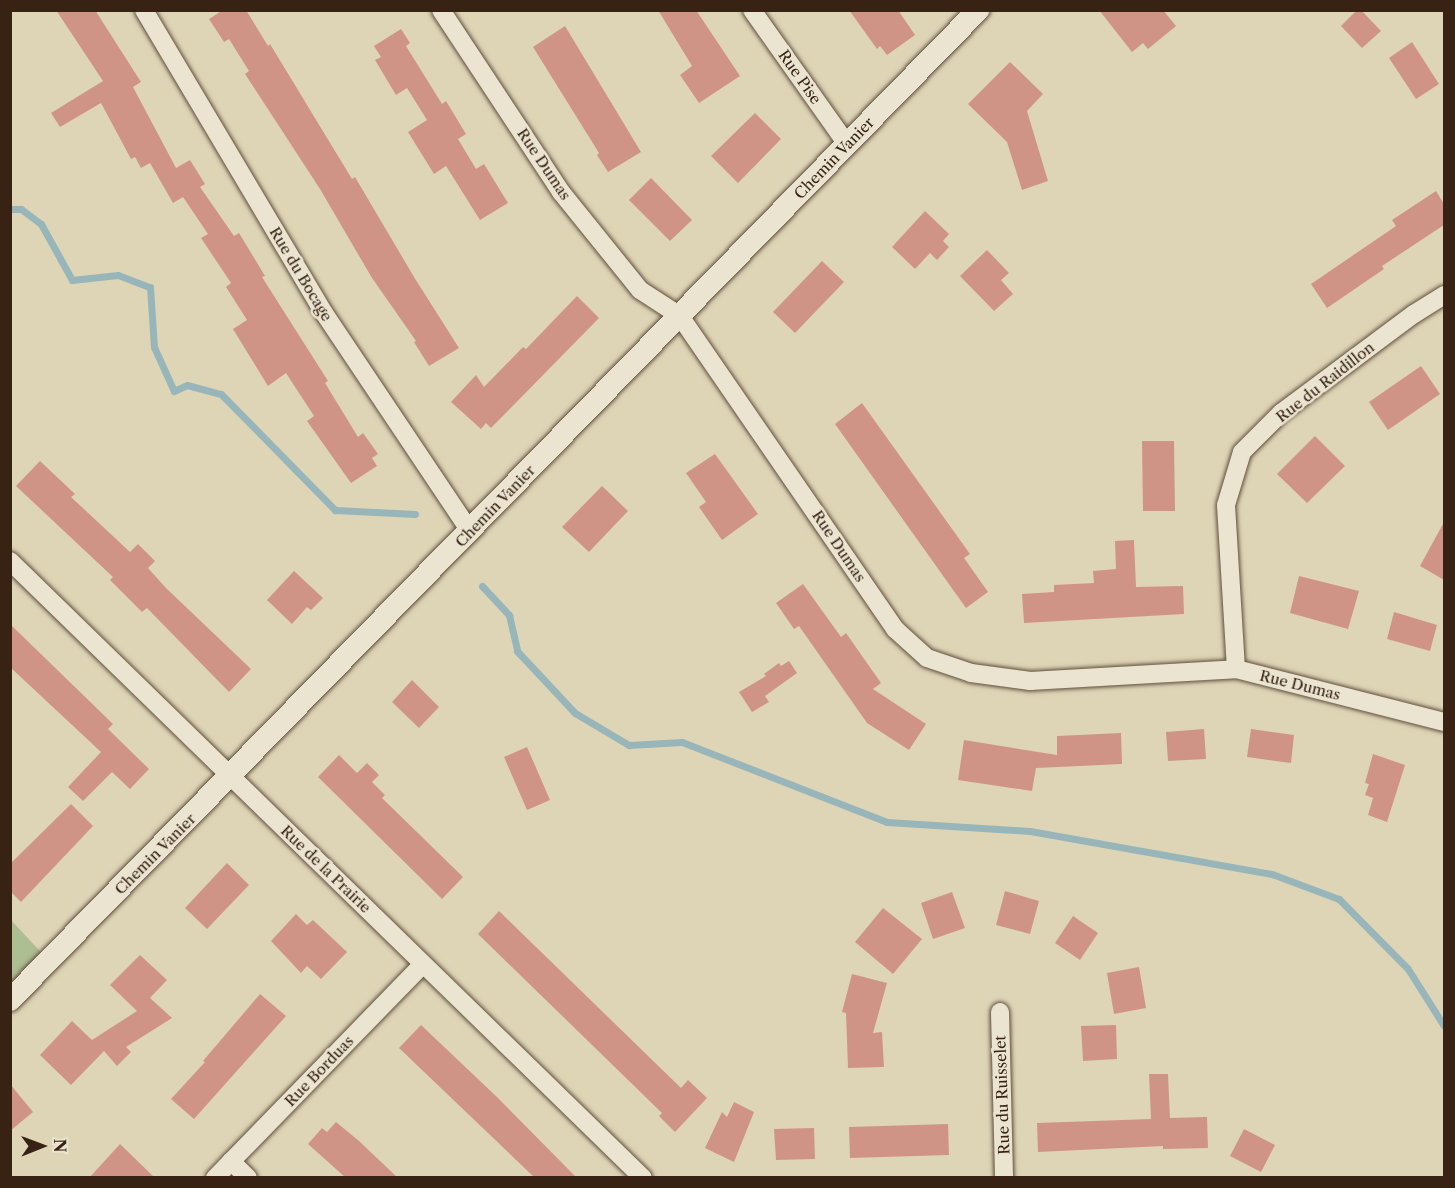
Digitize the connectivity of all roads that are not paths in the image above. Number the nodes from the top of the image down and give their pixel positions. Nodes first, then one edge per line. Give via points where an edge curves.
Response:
1 (144, 10) edge
2 (441, 10) edge
3 (752, 10) edge
4 (978, 10) edge
5 (847, 144) junction
6 (1444, 295) edge
7 (680, 316) junction
8 (470, 531) junction
9 (10, 561) edge
10 (1236, 669) junction
11 (1444, 722) edge
12 (231, 776) junction
13 (423, 964) junction
14 (10, 1000) edge
15 (1000, 1012) dead end
16 (231, 1161) junction
17 (215, 1178) edge
18 (248, 1178) edge
19 (643, 1178) edge
20 (1004, 1178) edge

1 - 8 street, Rue du Bocage via 324,313
2 - 7 street, Rue Dumas via 561,192 640,290
3 - 5 street, Rue Pise
4 - 5 street, Chemin Vanier
5 - 7 street, Chemin Vanier
6 - 10 street, Rue du Raidillon via 1281,413 1242,452 1226,505
7 - 8 street, Chemin Vanier
7 - 10 street, Rue Dumas via 895,629 927,658 970,673 1030,681
8 - 12 street, Chemin Vanier
9 - 12 street, Rue de la Prairie
10 - 11 street, Rue Dumas
12 - 13 street, Rue de la Prairie
12 - 14 street, Chemin Vanier
13 - 16 street, Rue Borduas
13 - 19 street, Rue de la Prairie
15 - 20 street, Rue du Ruisselet
16 - 17 street, Rue Borduas
16 - 18 street

